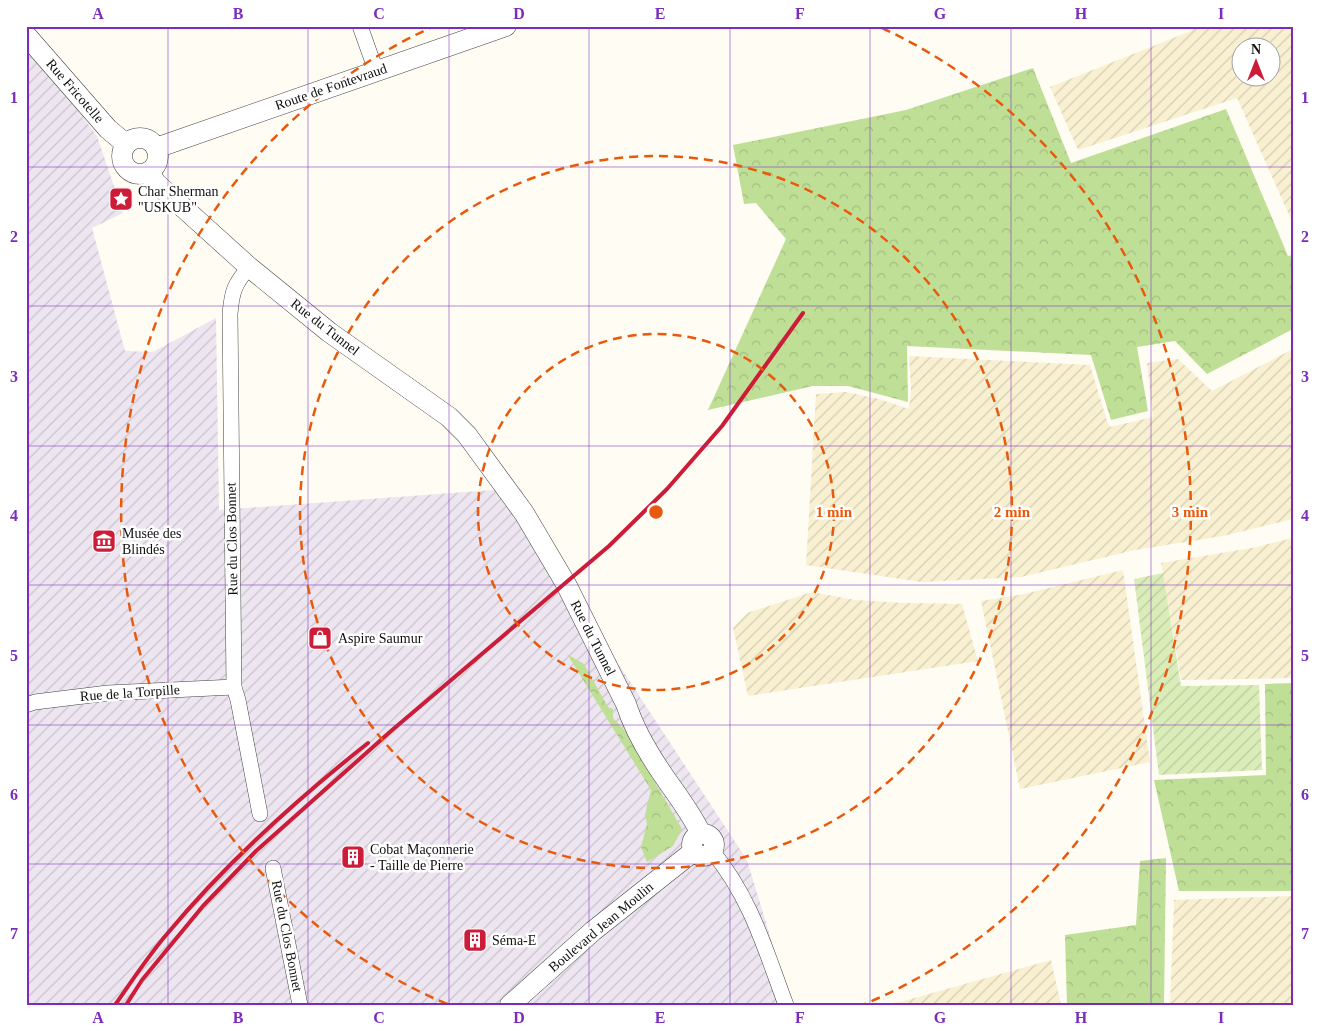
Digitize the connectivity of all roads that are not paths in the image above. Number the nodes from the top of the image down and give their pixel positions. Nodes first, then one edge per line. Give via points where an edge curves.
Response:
1 (360, 26) edge
2 (506, 26) edge
3 (26, 35) edge
4 (376, 71) junction
5 (126, 144) junction
6 (156, 148) junction
7 (148, 172) junction
8 (249, 267) junction
9 (234, 687) junction
10 (26, 705) edge
11 (260, 814) dead end
12 (702, 845) junction
13 (273, 868) dead end
14 (300, 1005) edge
15 (510, 1005) edge
16 (786, 1005) edge

1 - 4 street
2 - 4 street, Route de Fontevraud
3 - 5 street, Rue Fricotelle via 108,129
4 - 6 street, Route de Fontevraud
5 - 6 street via 142,138
5 - 7 street via 122,156 126,167 135,173
6 - 7 street via 156,163
7 - 8 street, Rue du Tunnel via 156,183
8 - 9 street, Rue du Clos Bonnet via 232,292 230,314
8 - 12 street, Rue du Tunnel via 329,332 449,417 467,435 524,512 566,584 626,704 632,723 695,821
9 - 10 street, Rue de la Torpille via 108,693
9 - 11 street, Rue du Clos Bonnet
12 - 15 street, Boulevard Jean Moulin via 593,931
12 - 16 street via 729,871 751,910
13 - 14 street, Rue du Clos Bonnet

